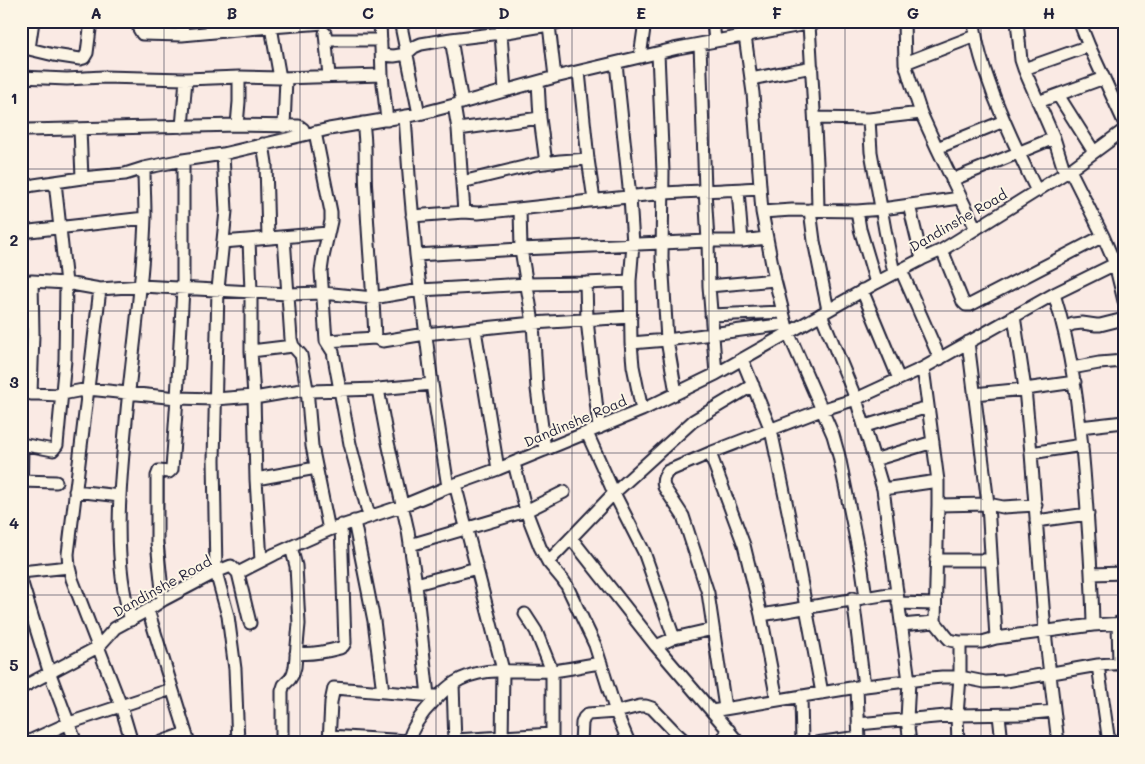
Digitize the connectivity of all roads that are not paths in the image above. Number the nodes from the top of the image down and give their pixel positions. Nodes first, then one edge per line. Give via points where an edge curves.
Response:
1 (33, 21) edge
2 (91, 21) edge
3 (138, 21) edge
4 (183, 21) edge
5 (380, 21) edge
6 (400, 21) edge
7 (645, 21) edge
8 (713, 21) edge
9 (823, 21) edge
10 (904, 21) edge
11 (974, 21) edge
12 (1018, 21) edge
13 (1079, 21) edge
14 (324, 22) edge
15 (556, 22) edge
16 (271, 24) edge
17 (809, 24) junction
18 (224, 26) edge
19 (502, 27) edge
20 (182, 35) junction
21 (745, 36) junction
22 (975, 36) junction
23 (451, 38) junction
24 (326, 40) junction
25 (381, 40) junction
26 (715, 41) junction
27 (700, 44) junction
28 (1089, 46) junction
29 (25, 49) edge
30 (658, 53) junction
31 (406, 54) junction
32 (382, 56) junction
33 (640, 57) junction
34 (616, 63) junction
35 (905, 63) junction
36 (812, 67) junction
37 (1024, 68) junction
38 (579, 72) junction
39 (382, 75) junction
40 (328, 76) junction
41 (21, 77) edge
42 (555, 77) junction
43 (239, 78) junction
44 (283, 78) junction
45 (1104, 78) junction
46 (186, 79) junction
47 (751, 79) junction
48 (538, 82) junction
49 (505, 91) junction
50 (1058, 95) junction
51 (1038, 102) junction
52 (458, 104) junction
53 (921, 113) junction
54 (419, 114) junction
55 (405, 116) junction
56 (540, 118) junction
57 (815, 118) junction
58 (869, 118) junction
59 (387, 120) junction
60 (1004, 122) junction
61 (363, 124) junction
62 (237, 126) junction
63 (182, 127) junction
64 (284, 127) junction
65 (21, 129) edge
66 (80, 129) junction
67 (458, 129) junction
68 (1124, 129) edge
69 (310, 133) junction
70 (1054, 138) junction
71 (262, 144) junction
72 (937, 148) junction
73 (1094, 152) junction
74 (1018, 153) junction
75 (223, 154) junction
76 (588, 159) junction
77 (183, 160) junction
78 (546, 163) junction
79 (144, 168) junction
80 (1067, 172) junction
81 (82, 178) junction
82 (952, 180) junction
83 (55, 182) junction
84 (462, 182) junction
85 (21, 188) edge
86 (760, 188) junction
87 (705, 190) junction
88 (738, 190) junction
89 (1037, 191) junction
90 (663, 194) junction
91 (630, 197) junction
92 (960, 198) junction
93 (594, 200) junction
94 (909, 205) junction
95 (520, 209) junction
96 (882, 209) junction
97 (814, 210) junction
98 (857, 211) junction
99 (464, 212) junction
100 (762, 212) junction
101 (412, 216) junction
102 (145, 218) junction
103 (60, 227) junction
104 (976, 229) junction
105 (21, 232) edge
106 (328, 233) junction
107 (1103, 236) junction
108 (284, 237) junction
109 (268, 238) junction
110 (766, 238) junction
111 (249, 240) junction
112 (708, 241) junction
113 (742, 241) junction
114 (223, 242) junction
115 (633, 244) junction
116 (662, 244) junction
117 (521, 249) junction
118 (942, 250) junction
119 (416, 255) junction
120 (922, 258) junction
121 (1115, 264) junction
122 (898, 272) junction
123 (630, 280) junction
124 (775, 280) junction
125 (26, 281) edge
126 (876, 282) junction
127 (66, 283) junction
128 (586, 283) junction
129 (527, 284) junction
130 (141, 286) junction
131 (709, 286) junction
132 (183, 288) junction
133 (100, 289) junction
134 (218, 289) junction
135 (420, 290) junction
136 (862, 290) junction
137 (251, 291) junction
138 (323, 293) junction
139 (288, 294) junction
140 (1054, 294) junction
141 (374, 298) junction
142 (1124, 301) edge
143 (783, 312) junction
144 (824, 312) junction
145 (711, 315) junction
146 (1014, 316) junction
147 (631, 317) junction
148 (1124, 319) edge
149 (587, 320) junction
150 (534, 323) junction
151 (787, 328) junction
152 (1064, 328) junction
153 (475, 330) junction
154 (425, 334) junction
155 (712, 334) junction
156 (375, 338) junction
157 (326, 340) junction
158 (667, 340) junction
159 (968, 342) junction
160 (631, 343) junction
161 (293, 346) junction
162 (251, 351) junction
163 (742, 359) junction
164 (940, 359) junction
165 (1124, 361) edge
166 (923, 368) junction
167 (1072, 368) junction
168 (716, 374) junction
169 (899, 379) junction
170 (1075, 382) junction
171 (432, 384) junction
172 (753, 385) junction
173 (88, 389) junction
174 (308, 389) junction
175 (341, 389) junction
176 (378, 389) junction
177 (1024, 389) junction
178 (26, 393) edge
179 (676, 393) junction
180 (129, 394) junction
181 (974, 394) junction
182 (62, 395) junction
183 (254, 396) junction
184 (177, 398) junction
185 (215, 399) junction
186 (856, 399) junction
187 (928, 407) junction
188 (642, 410) junction
189 (821, 410) junction
190 (1124, 422) edge
191 (865, 426) junction
192 (1080, 427) junction
193 (599, 428) junction
194 (771, 430) junction
195 (587, 433) junction
196 (933, 442) junction
197 (22, 444) edge
198 (1082, 445) junction
199 (545, 450) junction
200 (710, 453) junction
201 (1031, 453) junction
202 (874, 460) junction
203 (514, 463) junction
204 (316, 468) junction
205 (498, 470) junction
206 (256, 479) junction
207 (22, 481) edge
208 (938, 481) junction
209 (56, 482) dead end
210 (452, 485) junction
211 (883, 489) junction
212 (75, 491) junction
213 (564, 492) dead end
214 (614, 493) junction
215 (120, 496) junction
216 (21, 502) edge
217 (988, 504) junction
218 (938, 505) junction
219 (1036, 505) junction
220 (402, 506) junction
221 (526, 511) junction
222 (1088, 514) junction
223 (369, 516) junction
224 (354, 521) junction
225 (1036, 521) junction
226 (342, 525) junction
227 (467, 527) junction
228 (329, 530) junction
229 (571, 538) junction
230 (410, 545) junction
231 (291, 547) junction
232 (936, 560) junction
233 (991, 560) junction
234 (261, 561) junction
235 (548, 562) junction
236 (69, 567) junction
237 (477, 568) junction
238 (21, 572) edge
239 (216, 572) junction
240 (238, 573) junction
241 (1124, 573) edge
242 (1092, 574) junction
243 (21, 580) edge
244 (416, 584) junction
245 (866, 597) junction
246 (853, 598) junction
247 (898, 598) junction
248 (163, 600) junction
249 (936, 604) junction
250 (807, 608) junction
251 (148, 610) junction
252 (525, 614) dead end
253 (762, 615) junction
254 (131, 620) junction
255 (935, 622) junction
256 (250, 623) dead end
257 (1121, 623) edge
258 (901, 625) junction
259 (1093, 625) junction
260 (713, 629) junction
261 (1045, 632) junction
262 (674, 638) junction
263 (996, 638) junction
264 (960, 642) junction
265 (656, 646) junction
266 (98, 647) junction
267 (296, 653) junction
268 (600, 663) junction
269 (1121, 664) edge
270 (1098, 665) junction
271 (503, 670) junction
272 (552, 671) junction
273 (1050, 673) junction
274 (50, 674) junction
275 (960, 677) junction
276 (909, 681) junction
277 (453, 684) junction
278 (860, 687) junction
279 (21, 688) edge
280 (172, 689) junction
281 (383, 692) junction
282 (822, 693) junction
283 (434, 696) junction
284 (800, 696) junction
285 (777, 700) junction
286 (121, 706) junction
287 (725, 708) junction
288 (712, 710) junction
289 (1054, 711) junction
290 (616, 712) junction
291 (957, 715) junction
292 (999, 715) junction
293 (908, 719) junction
294 (69, 722) junction
295 (858, 724) junction
296 (728, 730) junction
297 (188, 738) edge
298 (552, 738) edge
299 (329, 740) edge
300 (503, 740) edge
301 (859, 740) edge
302 (455, 741) edge
303 (407, 742) edge
304 (25, 743) edge
305 (76, 743) edge
306 (132, 743) edge
307 (159, 743) edge
308 (238, 743) edge
309 (282, 743) edge
310 (581, 743) edge
311 (629, 743) edge
312 (687, 743) edge
313 (719, 743) edge
314 (739, 743) edge
315 (802, 743) edge
316 (816, 743) edge
317 (910, 743) edge
318 (958, 743) edge
319 (1002, 743) edge
320 (1058, 743) edge
321 (1109, 743) edge

1 - 29 street
2 - 29 street via 84,58
3 - 20 street via 142,34
4 - 20 street
5 - 25 street
6 - 31 street
7 - 33 street
8 - 26 street
9 - 17 street
10 - 35 street
11 - 22 street
12 - 37 street
13 - 28 street
14 - 16 street
14 - 24 street
15 - 19 street
15 - 42 street
16 - 18 street
16 - 44 street
17 - 21 street
17 - 36 street
18 - 20 street
19 - 23 street
19 - 49 street
21 - 26 street
21 - 47 street
22 - 35 street
22 - 60 street
23 - 31 street via 421,44
23 - 52 street
24 - 25 street
24 - 40 street
25 - 32 street
26 - 27 street
27 - 30 street
27 - 87 street
28 - 37 street
28 - 45 street
30 - 33 street
30 - 90 street
31 - 32 street
31 - 54 street
32 - 39 street
33 - 34 street
34 - 38 street
34 - 91 street
35 - 53 street
36 - 47 street
36 - 57 street
37 - 51 street
38 - 42 street
38 - 76 street
39 - 40 street
39 - 59 street
40 - 44 street
41 - 46 street
42 - 48 street
43 - 44 street
43 - 46 street
43 - 62 street
44 - 64 street
45 - 50 street
45 - 68 street
46 - 63 street
47 - 86 street
48 - 49 street
48 - 56 street
49 - 52 street
50 - 51 street
50 - 73 street
51 - 70 street
52 - 54 street
52 - 67 street
53 - 58 street
53 - 72 street
54 - 55 street
55 - 59 street
55 - 101 street
56 - 67 street
56 - 78 street
57 - 58 street
57 - 97 street
58 - 96 street via 871,152
59 - 61 street
60 - 72 street
60 - 74 street
61 - 69 street
61 - 141 street
62 - 63 street
62 - 64 street
63 - 66 street
64 - 69 street via 299,126
65 - 66 street
66 - 81 street
67 - 84 street
68 - 73 street, Dandinshe Road
69 - 71 street
69 - 106 street via 331,212
70 - 74 street
70 - 80 street
71 - 75 street
71 - 109 street via 266,163
72 - 82 street
73 - 80 street, Dandinshe Road
74 - 82 street
74 - 89 street
75 - 77 street
75 - 114 street via 226,211
76 - 78 street
76 - 93 street
77 - 79 street
77 - 132 street
78 - 84 street
79 - 81 street via 125,174
79 - 102 street
80 - 89 street, Dandinshe Road
80 - 107 street
81 - 83 street
82 - 92 street
83 - 85 street
83 - 103 street
84 - 99 street
86 - 88 street
86 - 100 street
87 - 88 street
87 - 90 street
87 - 112 street
88 - 113 street
89 - 104 street, Dandinshe Road
90 - 91 street
90 - 116 street
91 - 93 street
91 - 115 street
92 - 94 street
92 - 104 street
93 - 95 street
94 - 96 street
94 - 120 street
95 - 99 street
95 - 117 street
96 - 98 street
96 - 122 street
97 - 98 street
97 - 100 street
97 - 144 street via 814,241
98 - 126 street via 861,236
99 - 101 street
100 - 110 street
101 - 119 street
102 - 103 street
102 - 130 street
103 - 105 street
103 - 127 street
104 - 118 street, Dandinshe Road
106 - 108 street
106 - 138 street via 322,264
107 - 118 street via 970,305 963,302
107 - 121 street
108 - 109 street
108 - 139 street
109 - 111 street
110 - 113 street
110 - 124 street
111 - 114 street
111 - 137 street
112 - 113 street
112 - 116 street
112 - 131 street
114 - 134 street
115 - 116 street
115 - 117 street
115 - 123 street
116 - 158 street
117 - 119 street
117 - 129 street
118 - 120 street, Dandinshe Road
119 - 135 street
120 - 122 street, Dandinshe Road
121 - 140 street
121 - 142 street
122 - 126 street, Dandinshe Road
122 - 164 street
123 - 128 street
123 - 147 street
124 - 131 street
124 - 143 street
125 - 127 street
125 - 178 street via 34,320
126 - 136 street, Dandinshe Road
127 - 133 street
127 - 182 street
128 - 129 street
128 - 149 street
129 - 135 street
129 - 150 street
130 - 132 street
130 - 133 street
130 - 180 street
131 - 145 street
132 - 134 street
132 - 184 street
133 - 173 street
134 - 137 street
134 - 185 street
135 - 141 street
135 - 154 street
136 - 144 street, Dandinshe Road
136 - 169 street
137 - 139 street
137 - 162 street
138 - 139 street
138 - 141 street
138 - 157 street
139 - 161 street
140 - 146 street
140 - 152 street
141 - 156 street
143 - 145 street
143 - 151 street
144 - 151 street, Dandinshe Road
144 - 186 street
145 - 155 street
146 - 159 street
146 - 177 street
147 - 149 street
147 - 160 street
148 - 152 street via 1096,325 1073,324
149 - 150 street
149 - 193 street
150 - 153 street
150 - 199 street via 537,389
151 - 155 street
151 - 163 street, Dandinshe Road
151 - 189 street
152 - 167 street
153 - 154 street
153 - 205 street
154 - 156 street via 383,340
154 - 171 street
155 - 158 street
155 - 168 street
156 - 157 street
157 - 175 street via 333,352
158 - 160 street
158 - 179 street
159 - 164 street
159 - 181 street
160 - 188 street
161 - 162 street
161 - 174 street via 301,355
162 - 183 street
163 - 168 street, Dandinshe Road
163 - 172 street
164 - 166 street
165 - 167 street
166 - 169 street
166 - 187 street
167 - 170 street
168 - 179 street, Dandinshe Road
169 - 186 street
170 - 177 street
170 - 192 street
171 - 176 street
171 - 210 street
172 - 194 street
172 - 214 street via 692,421
173 - 180 street
173 - 182 street
173 - 212 street
174 - 175 street
174 - 183 street
174 - 204 street
175 - 176 street
175 - 223 street via 350,444
176 - 220 street
177 - 181 street
177 - 201 street
178 - 182 street
179 - 188 street, Dandinshe Road
180 - 184 street
180 - 215 street
181 - 217 street
182 - 197 street via 55,449
183 - 185 street
183 - 206 street
184 - 185 street
184 - 248 street via 172,469 159,472 157,476 157,542
185 - 239 street
186 - 189 street
186 - 191 street
187 - 191 street
187 - 196 street
188 - 193 street, Dandinshe Road
189 - 194 street
189 - 245 street via 839,456
190 - 192 street
191 - 202 street
192 - 198 street
193 - 195 street, Dandinshe Road
194 - 200 street
194 - 250 street
195 - 199 street, Dandinshe Road
195 - 214 street
196 - 202 street
196 - 208 street
197 - 207 street
198 - 201 street
198 - 222 street
199 - 203 street, Dandinshe Road
200 - 253 street via 744,545
200 - 260 street via 668,471 663,482 683,516 708,593
201 - 219 street
202 - 211 street
203 - 205 street, Dandinshe Road
203 - 221 street
204 - 206 street
204 - 228 street
205 - 210 street, Dandinshe Road
206 - 234 street
207 - 209 street
207 - 216 street
208 - 211 street
208 - 218 street
210 - 220 street, Dandinshe Road
210 - 227 street
211 - 247 street
212 - 215 street
212 - 236 street
213 - 221 street
214 - 229 street
214 - 262 street via 644,552
215 - 254 street via 120,566
217 - 218 street
217 - 219 street via 1003,507
217 - 233 street
218 - 232 street
219 - 225 street
220 - 223 street, Dandinshe Road
220 - 230 street
221 - 227 street
221 - 235 street
222 - 225 street
222 - 242 street
223 - 224 street, Dandinshe Road
224 - 226 street, Dandinshe Road
224 - 281 street via 374,621
225 - 261 street
226 - 228 street, Dandinshe Road
226 - 267 street via 345,643 326,652
227 - 230 street
227 - 237 street
228 - 231 street, Dandinshe Road
229 - 235 street
229 - 265 street
230 - 244 street
231 - 234 street, Dandinshe Road
231 - 267 street via 296,566 299,624
232 - 233 street
232 - 249 street
233 - 263 street
234 - 240 street, Dandinshe Road
235 - 268 street via 564,580 595,645
236 - 238 street
236 - 266 street
237 - 244 street
237 - 271 street
239 - 240 street, Dandinshe Road via 231,566
239 - 248 street, Dandinshe Road
239 - 308 street via 228,616 235,669
240 - 256 street
241 - 242 street
242 - 259 street
243 - 274 street
244 - 283 street
245 - 246 street
245 - 247 street
246 - 250 street
246 - 278 street
247 - 249 street
247 - 258 street
248 - 251 street, Dandinshe Road
249 - 255 street
250 - 253 street
250 - 282 street
251 - 254 street, Dandinshe Road
251 - 280 street
252 - 272 street via 536,631
253 - 285 street
254 - 266 street, Dandinshe Road via 116,628
255 - 258 street
255 - 264 street via 947,638
257 - 259 street
257 - 269 street
258 - 276 street
259 - 261 street
260 - 262 street
260 - 287 street
261 - 263 street
261 - 273 street
262 - 265 street
263 - 264 street
264 - 275 street
265 - 288 street
266 - 274 street, Dandinshe Road
266 - 286 street
267 - 309 street via 293,674 282,691
268 - 272 street
268 - 290 street
269 - 270 street
270 - 273 street
270 - 321 street
271 - 272 street
271 - 277 street via 481,672
271 - 300 street
272 - 298 street
273 - 275 street via 996,682
273 - 289 street
274 - 279 street, Dandinshe Road
274 - 294 street
275 - 276 street
275 - 291 street
276 - 278 street
276 - 293 street
277 - 283 street
277 - 302 street
278 - 282 street
278 - 295 street
280 - 286 street
280 - 297 street
281 - 283 street
281 - 299 street via 334,688
282 - 284 street
283 - 303 street
284 - 285 street
284 - 315 street
285 - 287 street
286 - 294 street
286 - 306 street
287 - 288 street
288 - 296 street
289 - 292 street
289 - 320 street
290 - 310 street via 588,714 582,723
290 - 311 street
290 - 312 street via 640,706 652,708
291 - 292 street
291 - 293 street
291 - 318 street
292 - 319 street
293 - 295 street
293 - 317 street
294 - 304 street
294 - 305 street
295 - 301 street
296 - 313 street
296 - 314 street
297 - 307 street
298 - 300 street
299 - 303 street
300 - 302 street
301 - 316 street

